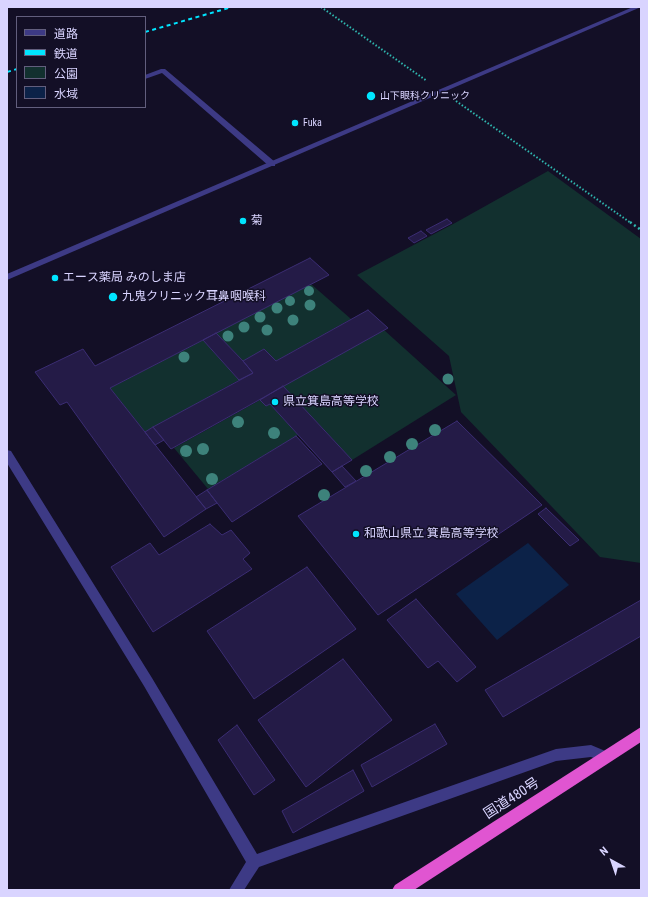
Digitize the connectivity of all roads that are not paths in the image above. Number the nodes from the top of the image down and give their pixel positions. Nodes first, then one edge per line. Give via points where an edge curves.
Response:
1 (638, 7) edge
2 (146, 77) edge
3 (272, 164) junction
4 (7, 277) edge
5 (7, 454) edge
6 (641, 734) edge
7 (606, 757) junction
8 (254, 862) junction
9 (236, 890) edge
10 (400, 890) edge

1 - 3 street
2 - 3 street via 163,70
3 - 4 street
5 - 8 street via 148,682
6 - 7 highway, 国道480号
7 - 8 street via 591,751 556,755
7 - 10 highway, 国道480号
8 - 9 street

